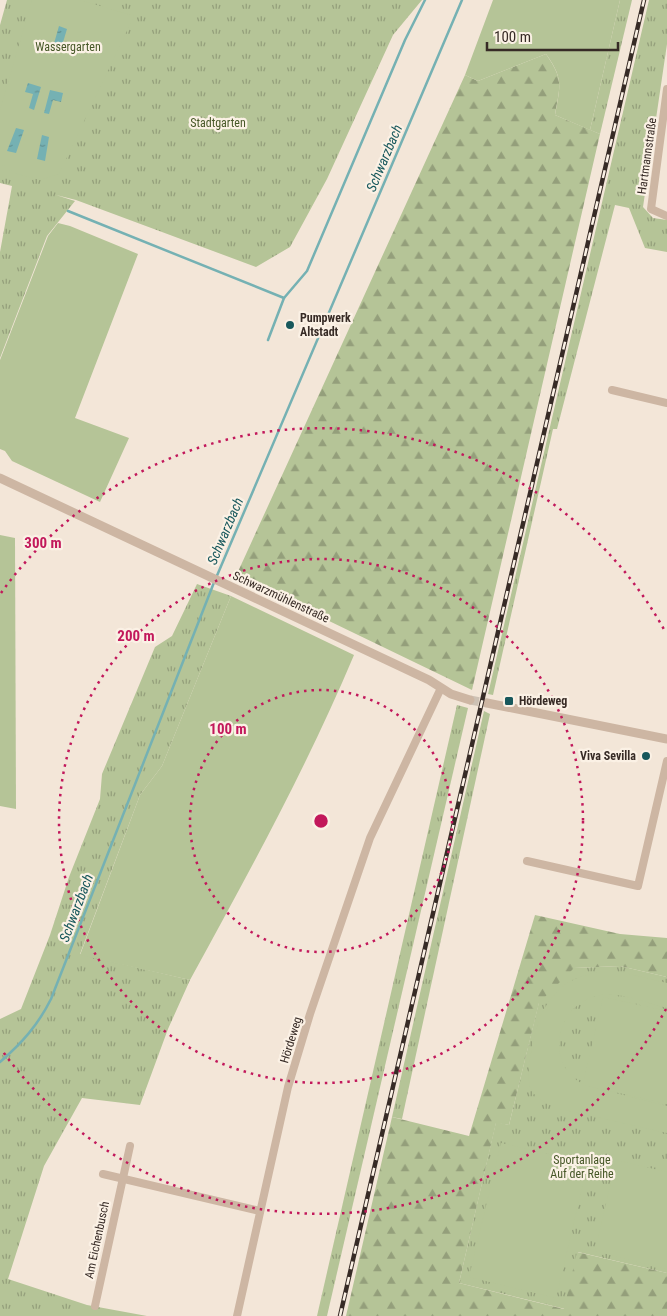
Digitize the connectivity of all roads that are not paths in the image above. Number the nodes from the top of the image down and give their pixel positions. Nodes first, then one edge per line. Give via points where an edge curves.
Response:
1 (667, 89) edge
2 (667, 160) edge
3 (657, 161) junction
4 (667, 216) edge
5 (612, 390) dead end
6 (667, 403) edge
7 (0, 478) edge
8 (441, 688) junction
9 (470, 700) tunnel mouth
10 (487, 703) tunnel mouth
11 (667, 739) edge
12 (667, 761) edge
13 (527, 861) dead end
14 (130, 1146) dead end
15 (103, 1174) dead end
16 (122, 1179) junction
17 (260, 1210) junction
18 (95, 1306) dead end
19 (237, 1316) edge

1 - 3 street, Hartmannstraße
2 - 3 street
3 - 4 street, Hartmannstraße via 651,209
5 - 6 street
7 - 8 street, Schwarzmühlenstraße
8 - 9 street, Schwarzmühlenstraße
8 - 17 street, Hördeweg via 370,838 295,1062
10 - 11 street
12 - 13 street via 638,886
14 - 16 street, Am Eichenbusch
15 - 16 street
16 - 17 street
16 - 18 street, Am Eichenbusch
17 - 19 street, Hördeweg

